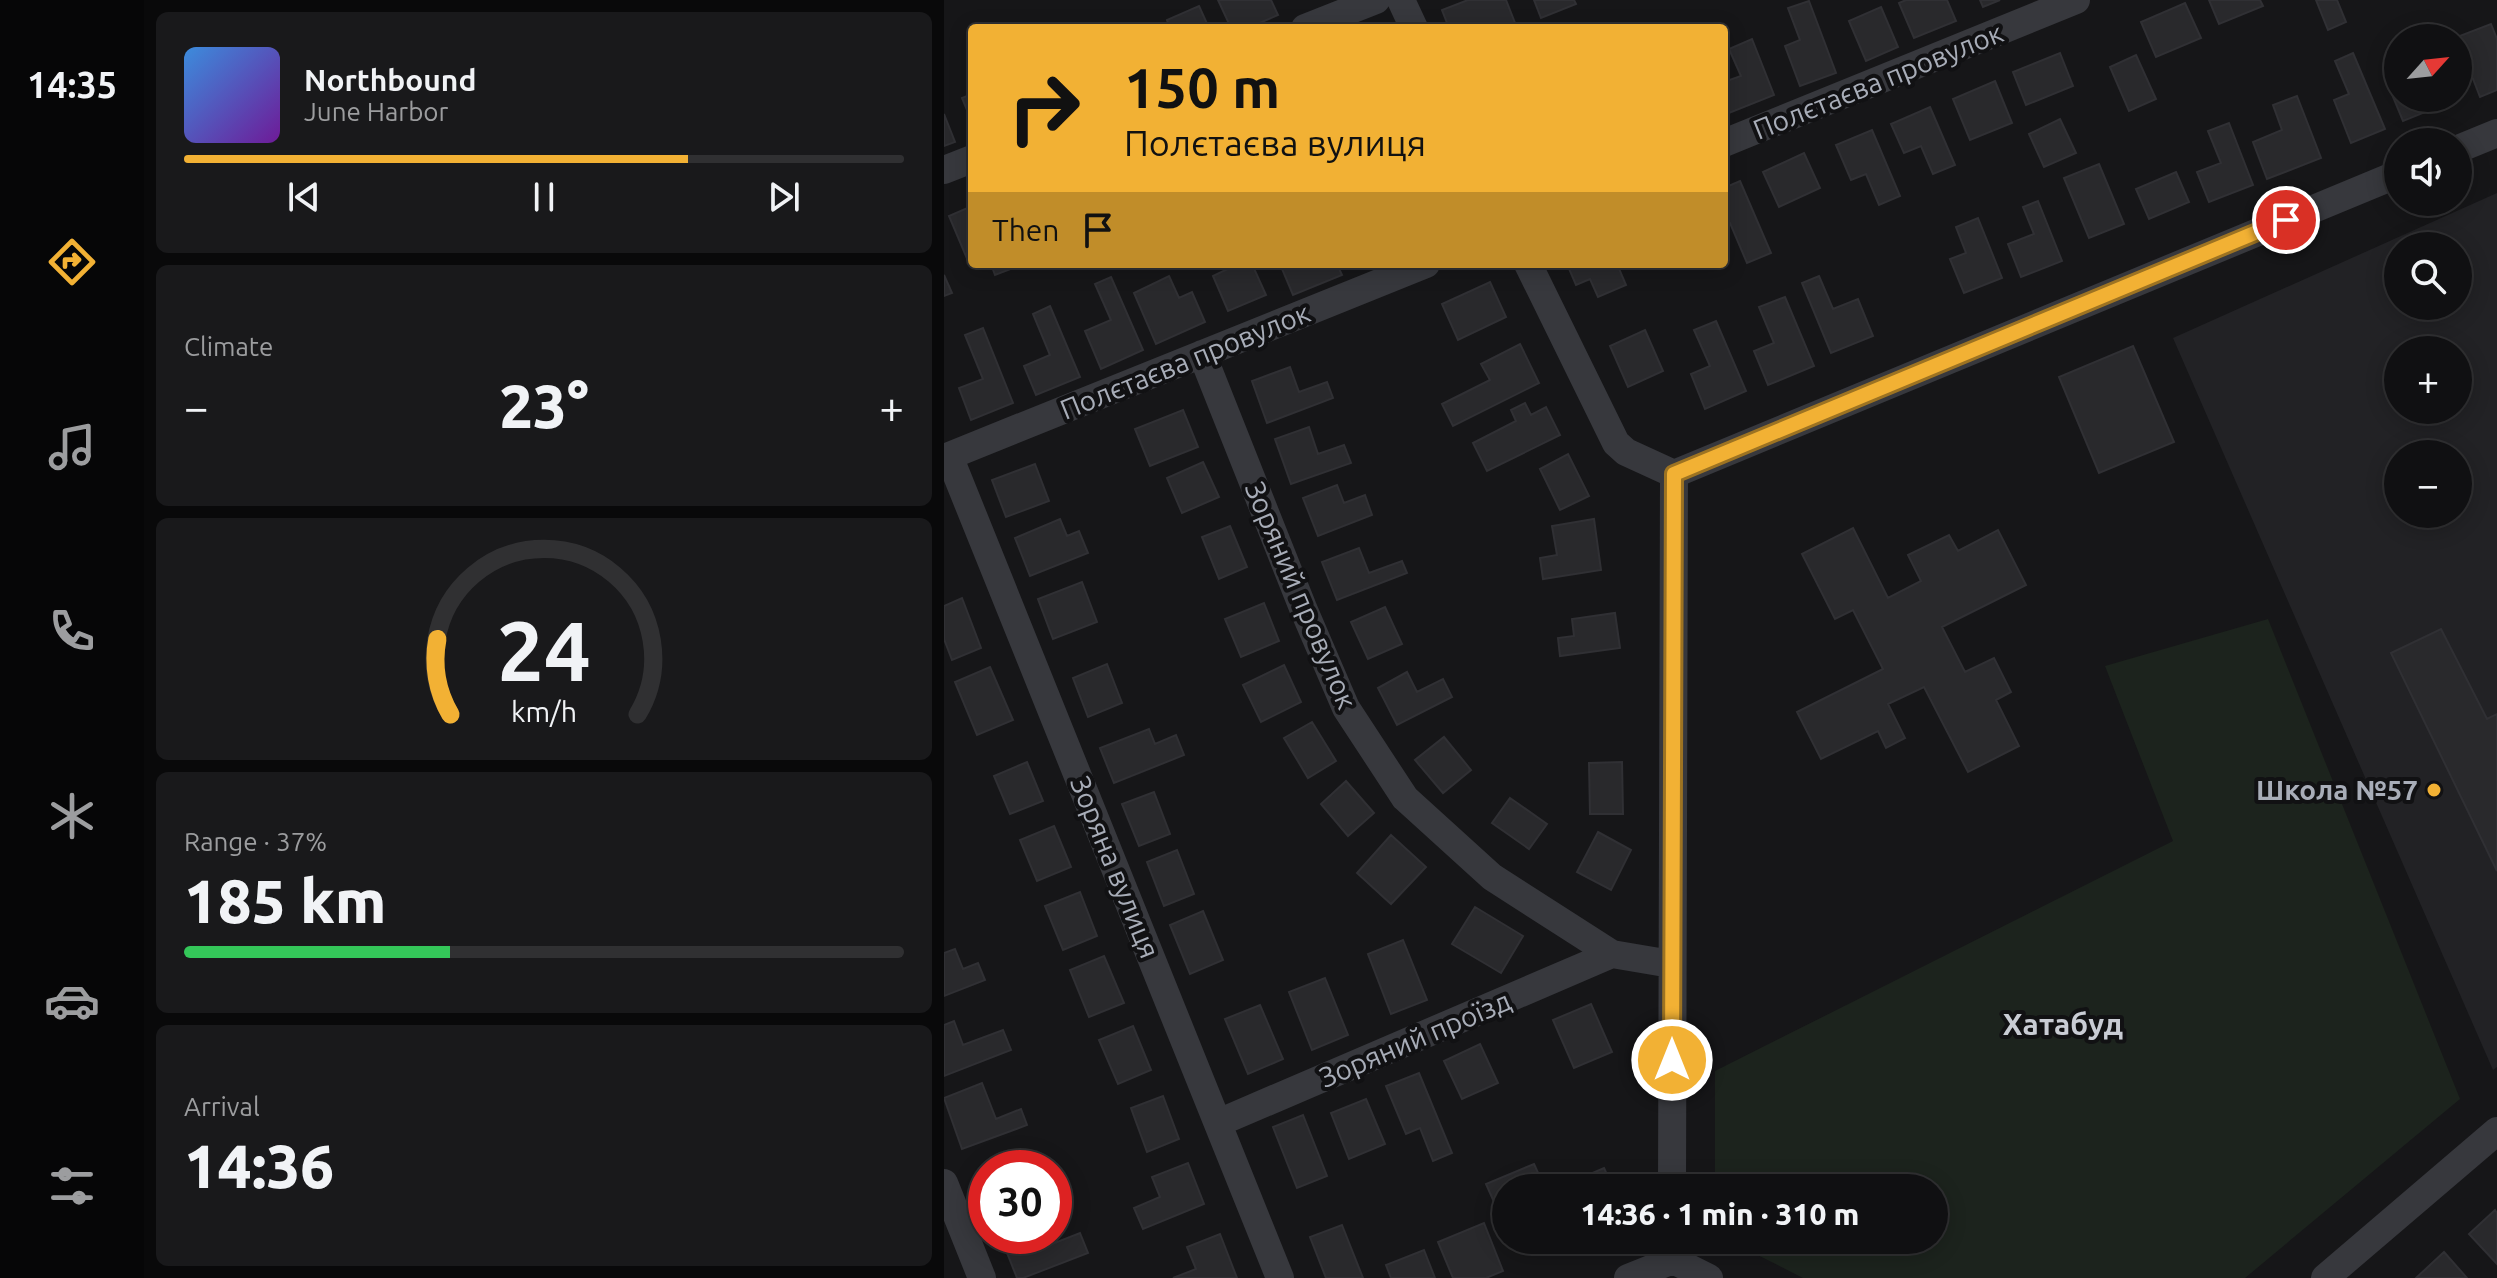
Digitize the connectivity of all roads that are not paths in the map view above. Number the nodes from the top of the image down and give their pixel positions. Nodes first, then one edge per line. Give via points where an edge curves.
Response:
1 (1376, 0) edge
2 (1401, 0) edge
3 (2076, 0) edge
4 (1315, 24) edge
5 (1412, 24) edge
6 (2497, 133) edge
7 (1728, 141) edge
8 (2472, 143) edge
9 (968, 161) edge
10 (944, 170) edge
11 (2384, 180) edge
12 (1416, 268) edge
13 (1530, 268) edge
14 (1202, 354) junction
15 (947, 457) edge
16 (1674, 474) junction
17 (1612, 954) junction
18 (1671, 964) junction
19 (1218, 1123) junction
20 (2497, 1131) edge
21 (1672, 1174) edge
22 (944, 1183) edge
23 (1667, 1254) edge
24 (1678, 1254) edge
25 (982, 1278) edge
26 (1280, 1278) edge
27 (1628, 1278) edge
28 (1709, 1278) edge
29 (2325, 1278) edge

1 - 4 street
2 - 5 street
3 - 7 street, Полєтаєва провулок
6 - 8 street
9 - 10 street
11 - 16 street
12 - 14 street, Полєтаєва провулок
13 - 16 street via 1616,443
14 - 15 street, Полєтаєва провулок
14 - 17 street, Зоряний провулок via 1346,708 1405,798 1492,877
15 - 19 street, Зоряна вулиця
16 - 18 street
17 - 18 street, Зоряний провулок
17 - 19 street, Зоряний проїзд
18 - 21 street
19 - 26 street, Зоряна вулиця
20 - 29 street
22 - 25 street
23 - 27 street
24 - 28 street

